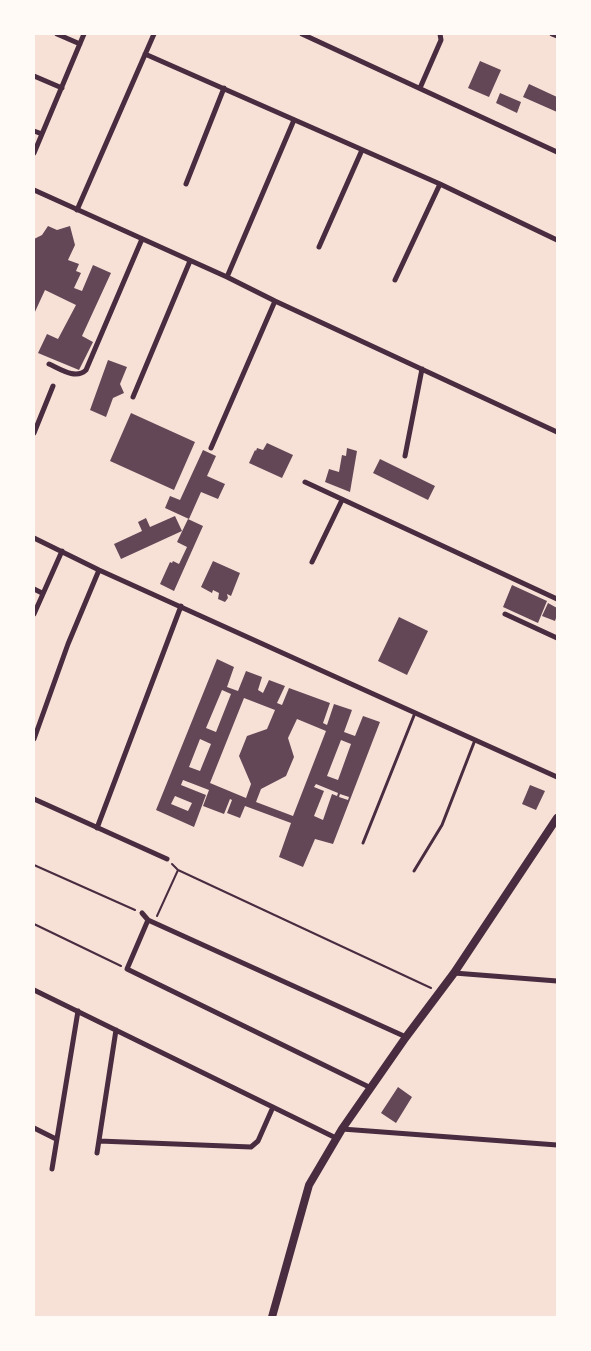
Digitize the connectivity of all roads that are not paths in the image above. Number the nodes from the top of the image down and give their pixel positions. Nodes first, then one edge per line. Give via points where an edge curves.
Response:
1 (57, 34) edge
2 (84, 34) edge
3 (154, 34) edge
4 (302, 34) edge
5 (440, 34) edge
6 (552, 34) edge
7 (557, 36) edge
8 (80, 44) junction
9 (146, 54) junction
10 (34, 76) edge
11 (62, 88) junction
12 (224, 88) junction
13 (420, 88) junction
14 (294, 120) junction
15 (34, 131) edge
16 (42, 134) junction
17 (362, 150) junction
18 (557, 152) edge
19 (34, 153) edge
20 (186, 184) dead end
21 (440, 184) junction
22 (34, 190) edge
23 (77, 210) junction
24 (142, 239) junction
25 (557, 240) edge
26 (318, 247) dead end
27 (190, 260) junction
28 (227, 277) junction
29 (395, 280) dead end
30 (276, 301) junction
31 (49, 364) dead end
32 (422, 369) junction
33 (53, 386) dead end
34 (133, 397) dead end
35 (557, 432) edge
36 (34, 433) edge
37 (211, 448) dead end
38 (405, 456) dead end
39 (304, 482) dead end
40 (342, 500) junction
41 (34, 538) edge
42 (62, 552) junction
43 (312, 562) dead end
44 (99, 570) junction
45 (34, 589) edge
46 (42, 593) junction
47 (557, 599) edge
48 (181, 606) junction
49 (34, 614) edge
50 (506, 614) dead end
51 (557, 638) edge
52 (415, 713) junction
53 (34, 739) edge
54 (475, 740) junction
55 (557, 777) edge
56 (34, 800) edge
57 (557, 818) edge
58 (98, 828) junction
59 (363, 843) dead end
60 (166, 859) road end
61 (414, 871) dead end
62 (142, 913) road end
63 (151, 922) junction
64 (454, 973) junction
65 (557, 981) edge
66 (34, 990) edge
67 (78, 1011) junction
68 (116, 1030) junction
69 (406, 1037) junction
70 (371, 1088) junction
71 (273, 1107) junction
72 (34, 1128) edge
73 (342, 1129) junction
74 (336, 1138) junction
75 (56, 1139) junction
76 (99, 1142) junction
77 (557, 1145) edge
78 (98, 1153) dead end
79 (52, 1169) dead end
80 (272, 1317) edge

1 - 8 street
2 - 8 street
3 - 9 street
4 - 13 street
5 - 13 street via 441,40
6 - 7 street
8 - 11 street
9 - 12 street
9 - 23 street
10 - 11 street
11 - 16 street
12 - 14 street
12 - 20 street
13 - 18 street
14 - 17 street
14 - 28 street
15 - 16 street
16 - 19 street
17 - 21 street
17 - 26 street
21 - 25 street
21 - 29 street
22 - 23 street
23 - 24 street
24 - 27 street
24 - 31 street via 86,370 76,375
27 - 28 street
27 - 34 street
28 - 30 street
30 - 32 street
30 - 37 street
32 - 35 street
32 - 38 street
33 - 36 street
39 - 40 street
40 - 43 street
40 - 47 street
41 - 42 street
42 - 44 street
42 - 46 street
44 - 48 street
44 - 53 street
45 - 46 street
46 - 49 street
48 - 52 street
48 - 58 street
50 - 51 street
52 - 54 street
52 - 59 lane
54 - 55 street
54 - 61 lane via 442,825
56 - 58 street
57 - 64 street
58 - 60 street
62 - 63 street
63 - 69 street
63 - 70 street via 127,969
64 - 65 street
64 - 69 street
66 - 67 street
67 - 68 street
67 - 75 street
68 - 71 street
68 - 76 street
69 - 70 street
70 - 73 street
71 - 74 street
71 - 76 street via 258,1141 251,1147
72 - 75 street
73 - 74 street
73 - 77 street
74 - 80 street via 309,1185
75 - 79 street
76 - 78 street

